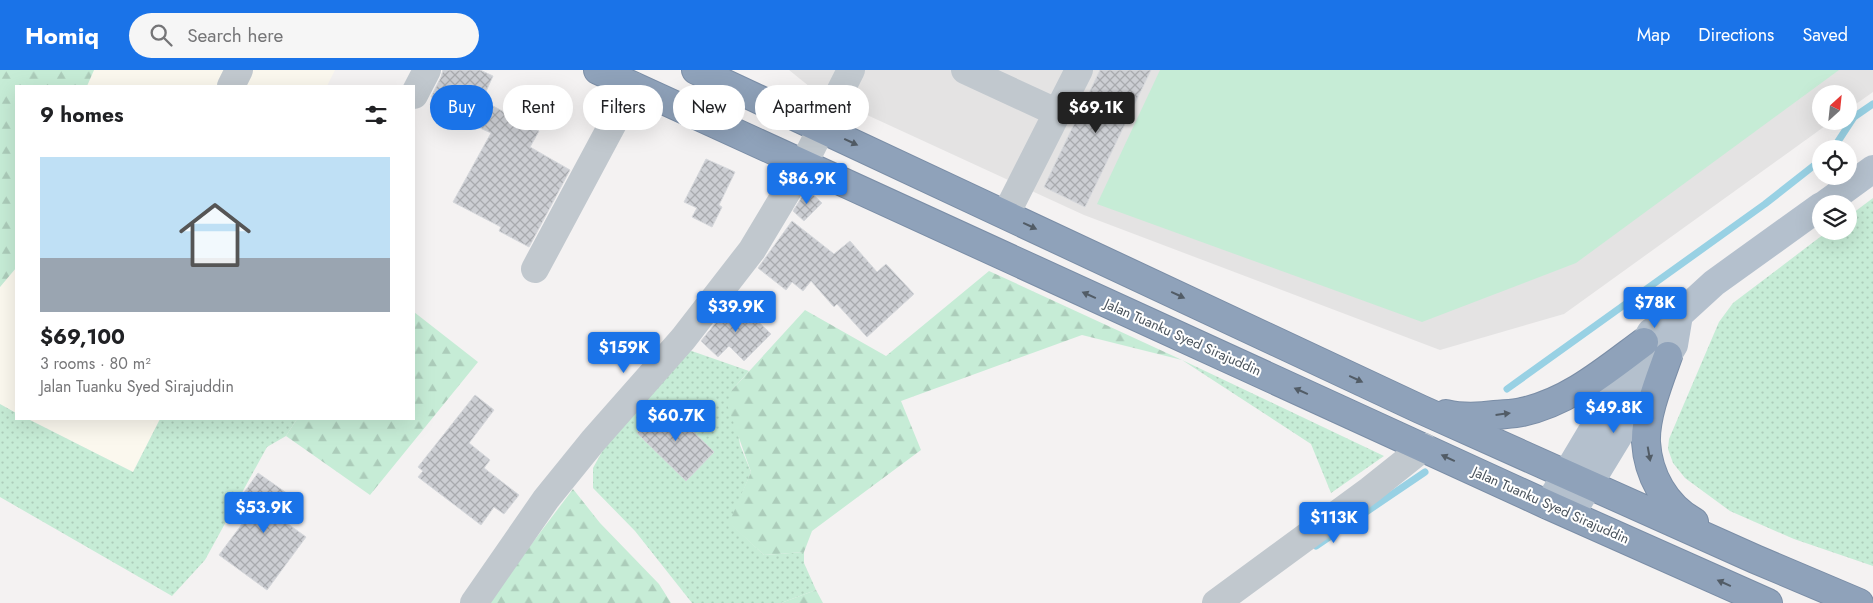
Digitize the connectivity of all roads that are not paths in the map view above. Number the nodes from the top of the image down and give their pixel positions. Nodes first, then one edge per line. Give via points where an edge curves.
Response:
1 (239, 70) edge
2 (427, 70) edge
3 (598, 70) edge
4 (696, 70) edge
5 (851, 70) edge
6 (965, 70) edge
7 (1079, 70) edge
8 (231, 85) edge
9 (631, 85) edge
10 (844, 85) edge
11 (415, 93) edge
12 (755, 97) edge
13 (663, 100) edge
14 (1058, 113) junction
15 (610, 130) edge
16 (822, 130) edge
17 (825, 130) edge
18 (804, 165) junction
19 (1873, 169) edge
20 (1837, 195) edge
21 (1812, 212) edge
22 (1006, 214) junction
23 (535, 270) dead end
24 (1679, 315) junction
25 (1644, 342) junction
26 (1668, 356) junction
27 (1420, 408) junction
28 (1424, 447) junction
29 (1576, 479) junction
30 (1560, 509) junction
31 (1755, 558) junction
32 (474, 603) edge
33 (1216, 603) edge
34 (1768, 603) edge
35 (1859, 603) edge

1 - 8 street
2 - 11 street
3 - 9 highway, Jalan Tuanku Syed Sirajuddin
4 - 12 highway
5 - 10 street
6 - 14 street
7 - 14 street
13 - 18 highway, Jalan Tuanku Syed Sirajuddin
14 - 22 street
15 - 23 street
16 - 18 street
17 -> 22 highway
28 -> 18 highway, Jalan Tuanku Syed Sirajuddin
18 - 32 street via 752,250 683,339 546,499
19 - 20 main road
21 - 24 main road via 1714,283
22 -> 27 highway
24 - 25 main road via 1651,332
24 - 26 main road via 1674,345
27 -> 25 highway via 1458,417 1522,412 1552,402 1583,386
25 - 29 main road
26 - 29 main road
26 -> 31 highway via 1651,412 1646,442 1658,486 1682,516
27 - 29 highway
30 -> 28 highway, Jalan Tuanku Syed Sirajuddin
28 - 33 street
29 - 30 main road
29 - 31 highway
34 -> 30 highway, Jalan Tuanku Syed Sirajuddin
31 - 35 highway

